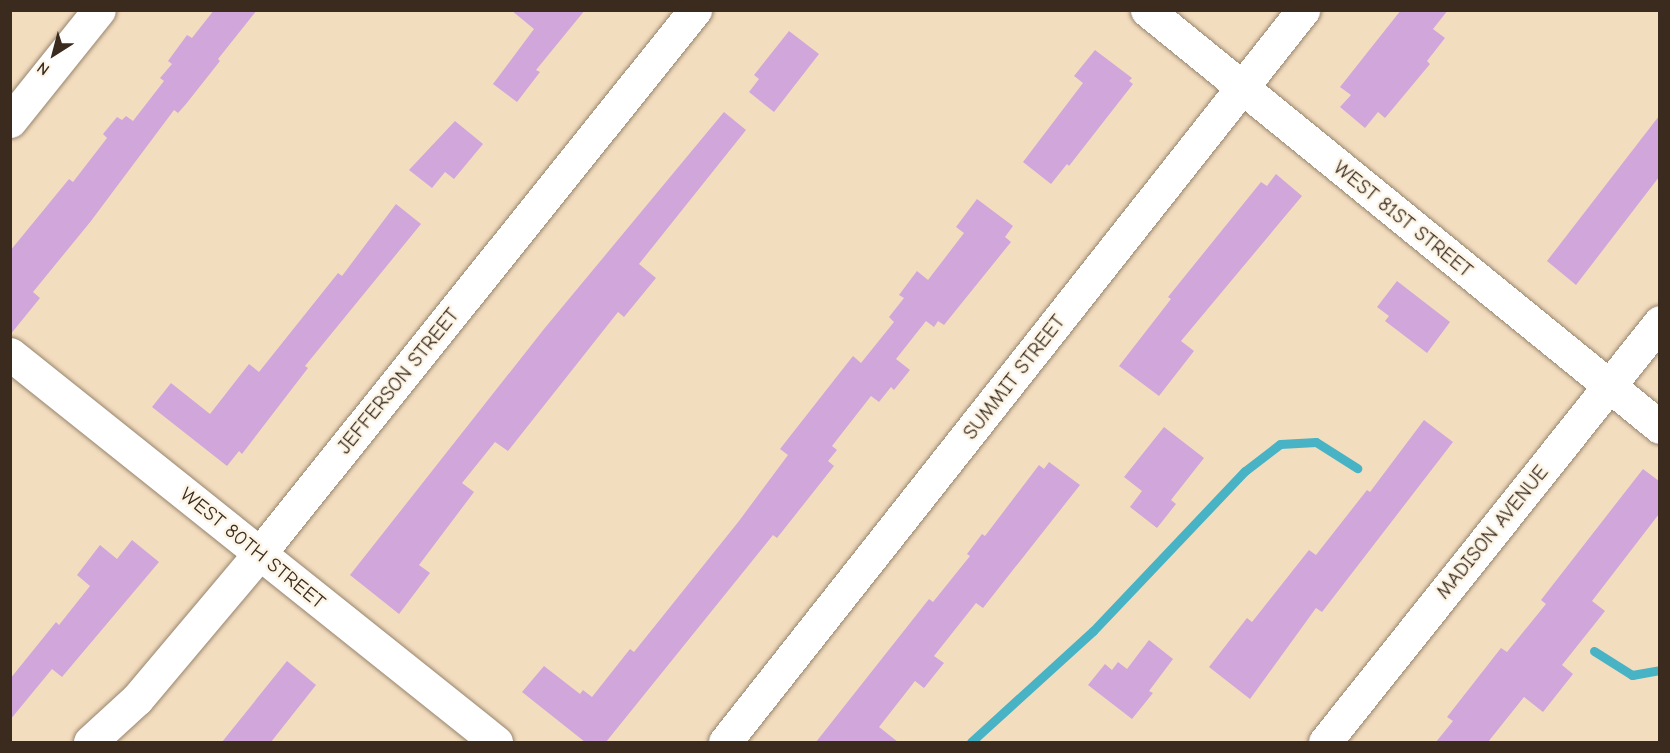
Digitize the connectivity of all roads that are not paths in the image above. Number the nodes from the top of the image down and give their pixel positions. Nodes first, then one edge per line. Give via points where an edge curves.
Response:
1 (99, 10) edge
2 (695, 10) edge
3 (1147, 10) edge
4 (1303, 10) edge
5 (1242, 88) junction
6 (10, 121) edge
7 (1659, 322) edge
8 (10, 354) edge
9 (1609, 386) junction
10 (1659, 427) edge
11 (260, 553) junction
12 (90, 742) edge
13 (496, 742) edge
14 (725, 742) edge
15 (1325, 742) edge

1 - 6 street
2 - 11 street, JEFFERSON STREET
3 - 5 street, WEST 81ST STREET
4 - 5 street, SUMMIT STREET
5 - 9 street, WEST 81ST STREET
5 - 14 street, SUMMIT STREET
7 - 9 street, MADISON AVENUE
8 - 11 street, WEST 80TH STREET
9 - 10 street, WEST 81ST STREET
9 - 15 street, MADISON AVENUE
11 - 12 street, JEFFERSON STREET via 137,699
11 - 13 street, WEST 80TH STREET

